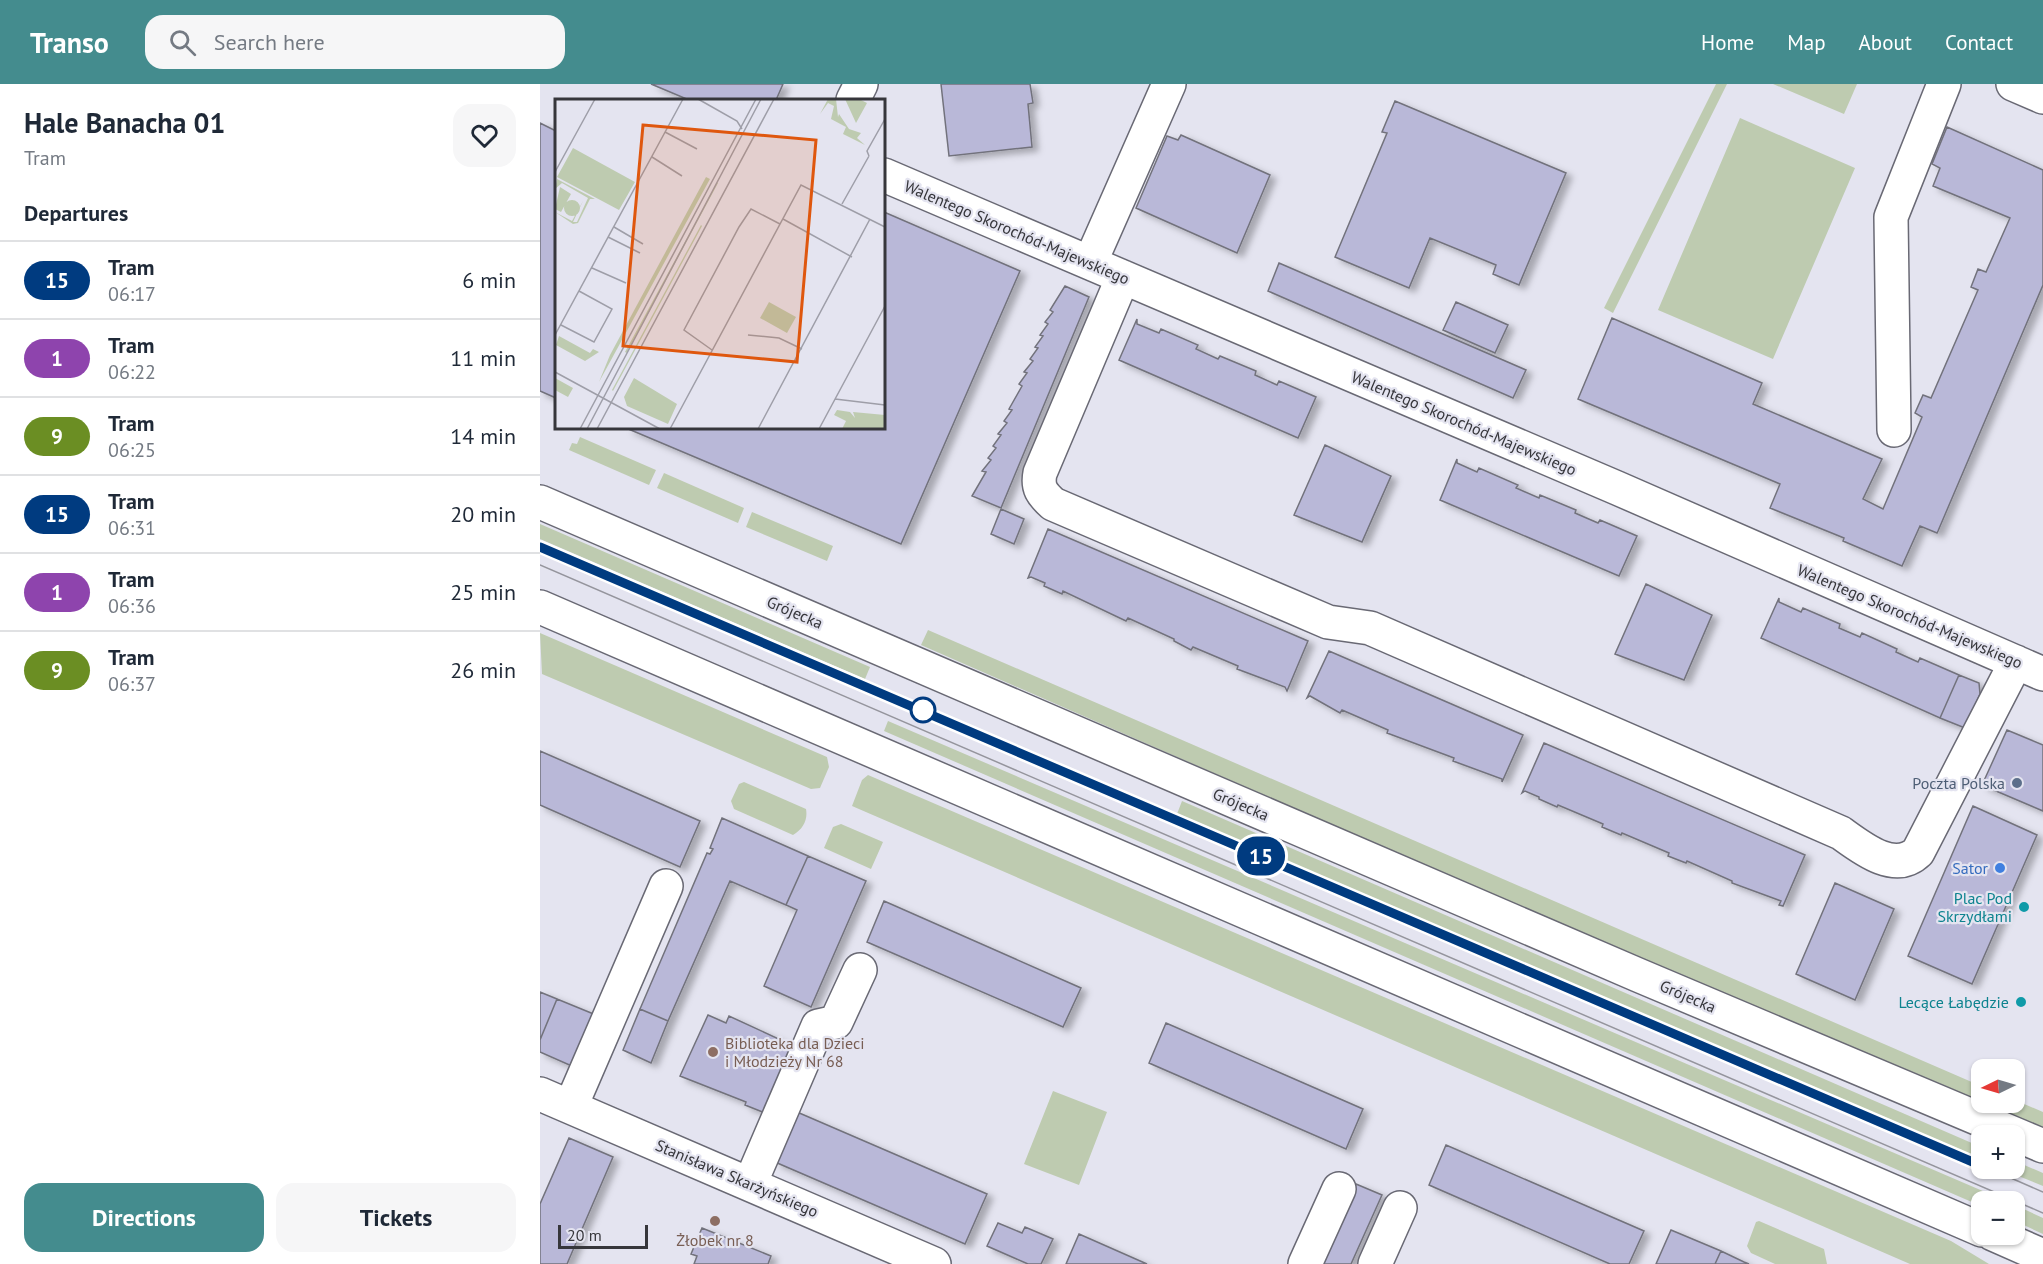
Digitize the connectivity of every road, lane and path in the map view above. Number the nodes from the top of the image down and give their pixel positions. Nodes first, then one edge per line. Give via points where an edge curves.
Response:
1 (861, 84) edge
2 (1169, 84) edge
3 (1944, 84) edge
4 (2013, 84) edge
5 (2043, 97) edge
6 (854, 99) edge
7 (885, 175) edge
8 (1090, 263) junction
9 (1123, 277) junction
10 (1893, 430) dead end
11 (540, 502) edge
12 (540, 606) edge
13 (2029, 668) edge
14 (666, 886) dead end
15 (860, 970) dead end
16 (540, 1094) edge
17 (572, 1106) junction
18 (2043, 1146) edge
19 (750, 1184) junction
20 (1339, 1189) dead end
21 (1400, 1208) dead end
22 (1971, 1225) edge
23 (2018, 1245) edge
24 (2043, 1256) edge
25 (934, 1264) edge
26 (1305, 1264) edge
27 (1375, 1264) edge

1 - 6 main road
2 - 8 main road
3 - 10 main road via 1891,217
4 - 5 main road
7 - 8 main road, Walentego Skorochód-Majewskiego
8 - 9 main road, Walentego Skorochód-Majewskiego
9 - 13 main road, Walentego Skorochód-Majewskiego
9 - 13 main road via 1040,473 1040,489 1053,504 1329,622 1371,628 1842,833 1862,848 1898,863 1910,860 1918,852
11 - 18 main road, Grójecka
12 - 22 main road
14 - 17 main road
15 - 19 main road via 836,1022 819,1026
16 - 17 main road, Stanisława Skarżyńskiego
17 - 19 main road, Stanisława Skarżyńskiego
19 - 25 main road, Stanisława Skarżyńskiego
20 - 26 main road
21 - 27 main road
23 - 24 main road

